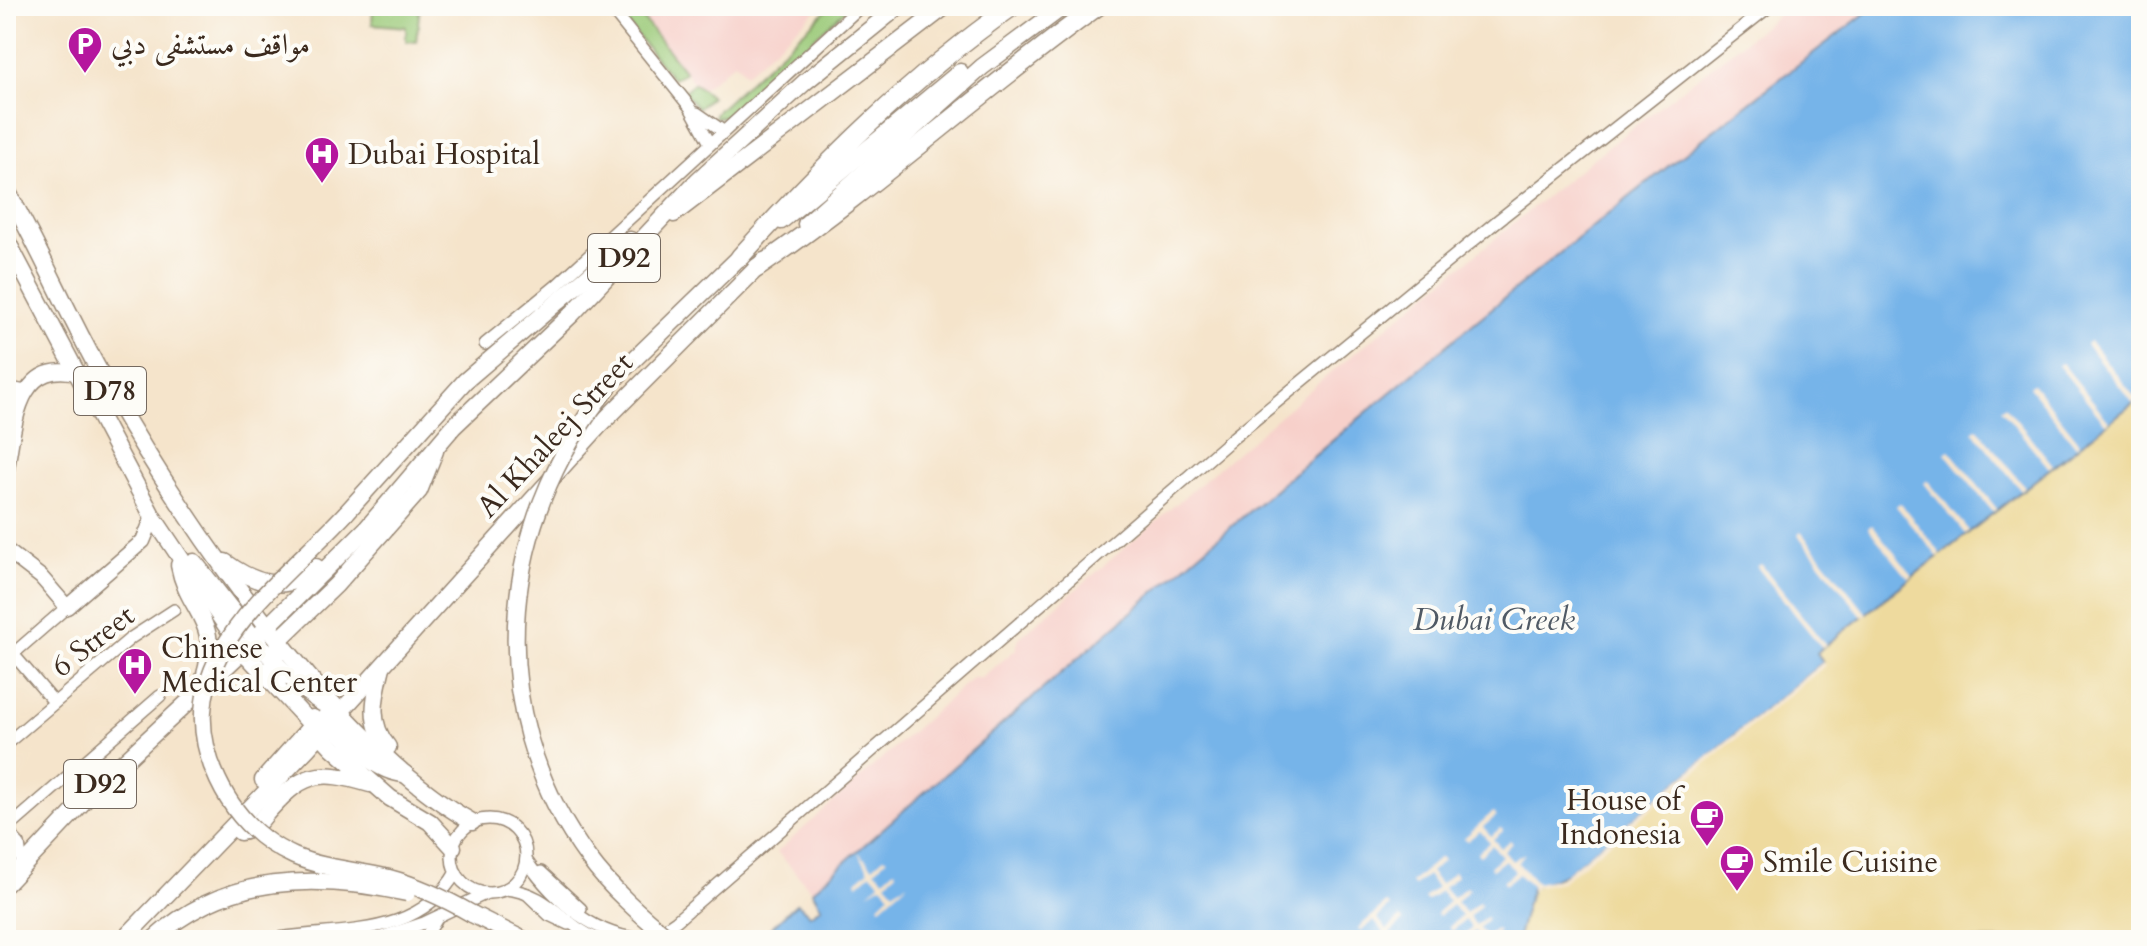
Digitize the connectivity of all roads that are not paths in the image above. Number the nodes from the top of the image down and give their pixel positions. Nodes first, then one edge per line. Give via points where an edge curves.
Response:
1 (609, 6) edge
2 (861, 6) edge
3 (899, 6) edge
4 (946, 6) edge
5 (1013, 6) edge
6 (1064, 6) edge
7 (1098, 6) edge
8 (1770, 6) edge
9 (1016, 41) junction
10 (690, 107) junction
11 (723, 131) junction
12 (710, 143) junction
13 (6, 189) edge
14 (6, 215) edge
15 (653, 227) junction
16 (6, 239) edge
17 (740, 257) junction
18 (757, 268) junction
19 (58, 289) junction
20 (62, 341) junction
21 (485, 344) dead end
22 (46, 374) junction
23 (80, 374) junction
24 (6, 387) edge
25 (25, 391) junction
26 (436, 446) junction
27 (7, 468) edge
28 (153, 517) junction
29 (367, 528) junction
30 (210, 548) junction
31 (6, 550) edge
32 (178, 555) junction
33 (67, 607) junction
34 (174, 610) dead end
35 (275, 632) junction
36 (256, 638) junction
37 (243, 651) junction
38 (10, 657) edge
39 (273, 661) junction
40 (383, 664) junction
41 (307, 670) junction
42 (200, 691) junction
43 (281, 692) junction
44 (160, 696) dead end
45 (54, 702) junction
46 (314, 703) junction
47 (325, 724) junction
48 (6, 744) edge
49 (407, 774) junction
50 (375, 785) junction
51 (472, 822) junction
52 (231, 831) junction
53 (46, 839) junction
54 (16, 840) junction
55 (453, 847) junction
56 (526, 857) junction
57 (22, 866) junction
58 (456, 872) junction
59 (6, 884) edge
60 (506, 889) junction
61 (487, 893) junction
62 (443, 913) junction
63 (472, 914) junction
64 (379, 939) edge
65 (123, 940) edge
66 (153, 940) edge
67 (267, 940) edge
68 (400, 940) edge
69 (424, 940) edge
70 (524, 940) edge
71 (600, 940) edge
72 (648, 940) edge
73 (671, 940) edge

1 - 10 street
2 - 11 street
3 - 15 main road, D92 via 768,114
4 - 15 main road
5 - 17 highway via 904,92
6 - 9 main road, Al Khaleej Street
7 - 18 highway via 1018,64 852,201
8 - 72 street via 1321,364
9 - 17 main road via 948,81
9 - 18 main road, Al Khaleej Street via 954,90
10 - 11 street
10 - 12 street
11 - 12 street
12 - 21 street via 556,286
13 - 19 main road, D78
14 - 19 main road
15 - 26 main road, D92
15 - 63 main road, bridge via 611,254 430,417 346,513 246,614 222,647 204,697 211,763 238,813 279,848 315,863 416,887
16 - 20 main road, D78
17 - 73 main road, bridge via 621,372 579,425 545,487 524,549 516,604 517,670 532,743 551,796 590,860
18 - 40 main road, Al Khaleej Street via 610,414
19 - 30 main road, D78 via 113,397
20 - 22 street
20 - 23 main road, D78
22 - 23 street
22 - 25 street
23 - 28 main road, D78
24 - 25 street
25 - 27 street
26 - 29 main road, D92
26 - 35 main road via 419,491 336,585
28 - 32 main road, D78
28 - 33 street via 147,536 133,551
29 - 30 main road via 343,540 305,577 286,584 244,574
29 - 35 main road, D92
30 - 35 main road, D78
31 - 33 street via 41,577
32 - 36 main road via 193,561
32 - 37 main road, D78
32 - 42 main road via 184,583 208,630 210,654
33 - 38 street
34 - 45 street, 6 Street
35 - 36 main road, D92
35 - 39 main road
35 - 41 main road, D78
36 - 37 main road, D92
36 - 39 main road
37 - 39 main road
37 - 42 main road, D92
37 - 43 main road, D78
38 - 45 street
39 - 43 main road
39 - 46 main road
40 - 47 main road, Al Khaleej Street
40 - 49 main road via 375,726
41 - 46 main road
41 - 47 main road, D78
42 - 53 main road, D92
43 - 47 main road, D78
44 - 54 street via 6,830
45 - 48 street, 6 Street
46 - 47 main road
46 - 47 main road
47 - 49 main road
47 - 50 main road
47 - 52 main road, Al Khaleej Street
49 - 51 main road
50 - 52 main road via 333,774 314,775 289,788 252,829
50 - 55 main road via 430,822
51 - 55 street
51 - 56 street via 490,818 508,823 523,839
52 - 65 main road, Al Khaleej Street
53 - 54 street
53 - 57 main road, D92
54 - 57 street
55 - 58 street
56 - 60 street via 522,874
56 - 72 street via 548,891 591,922 619,936
57 - 59 main road, D92
58 - 61 street via 468,886
58 - 67 street via 435,902 400,918 359,931
60 - 61 street
60 - 71 street via 548,902 575,927
61 - 62 street
62 - 64 street
62 - 69 street
63 - 66 main road, bridge via 381,888 286,881 220,896
63 - 70 main road
64 - 68 street

